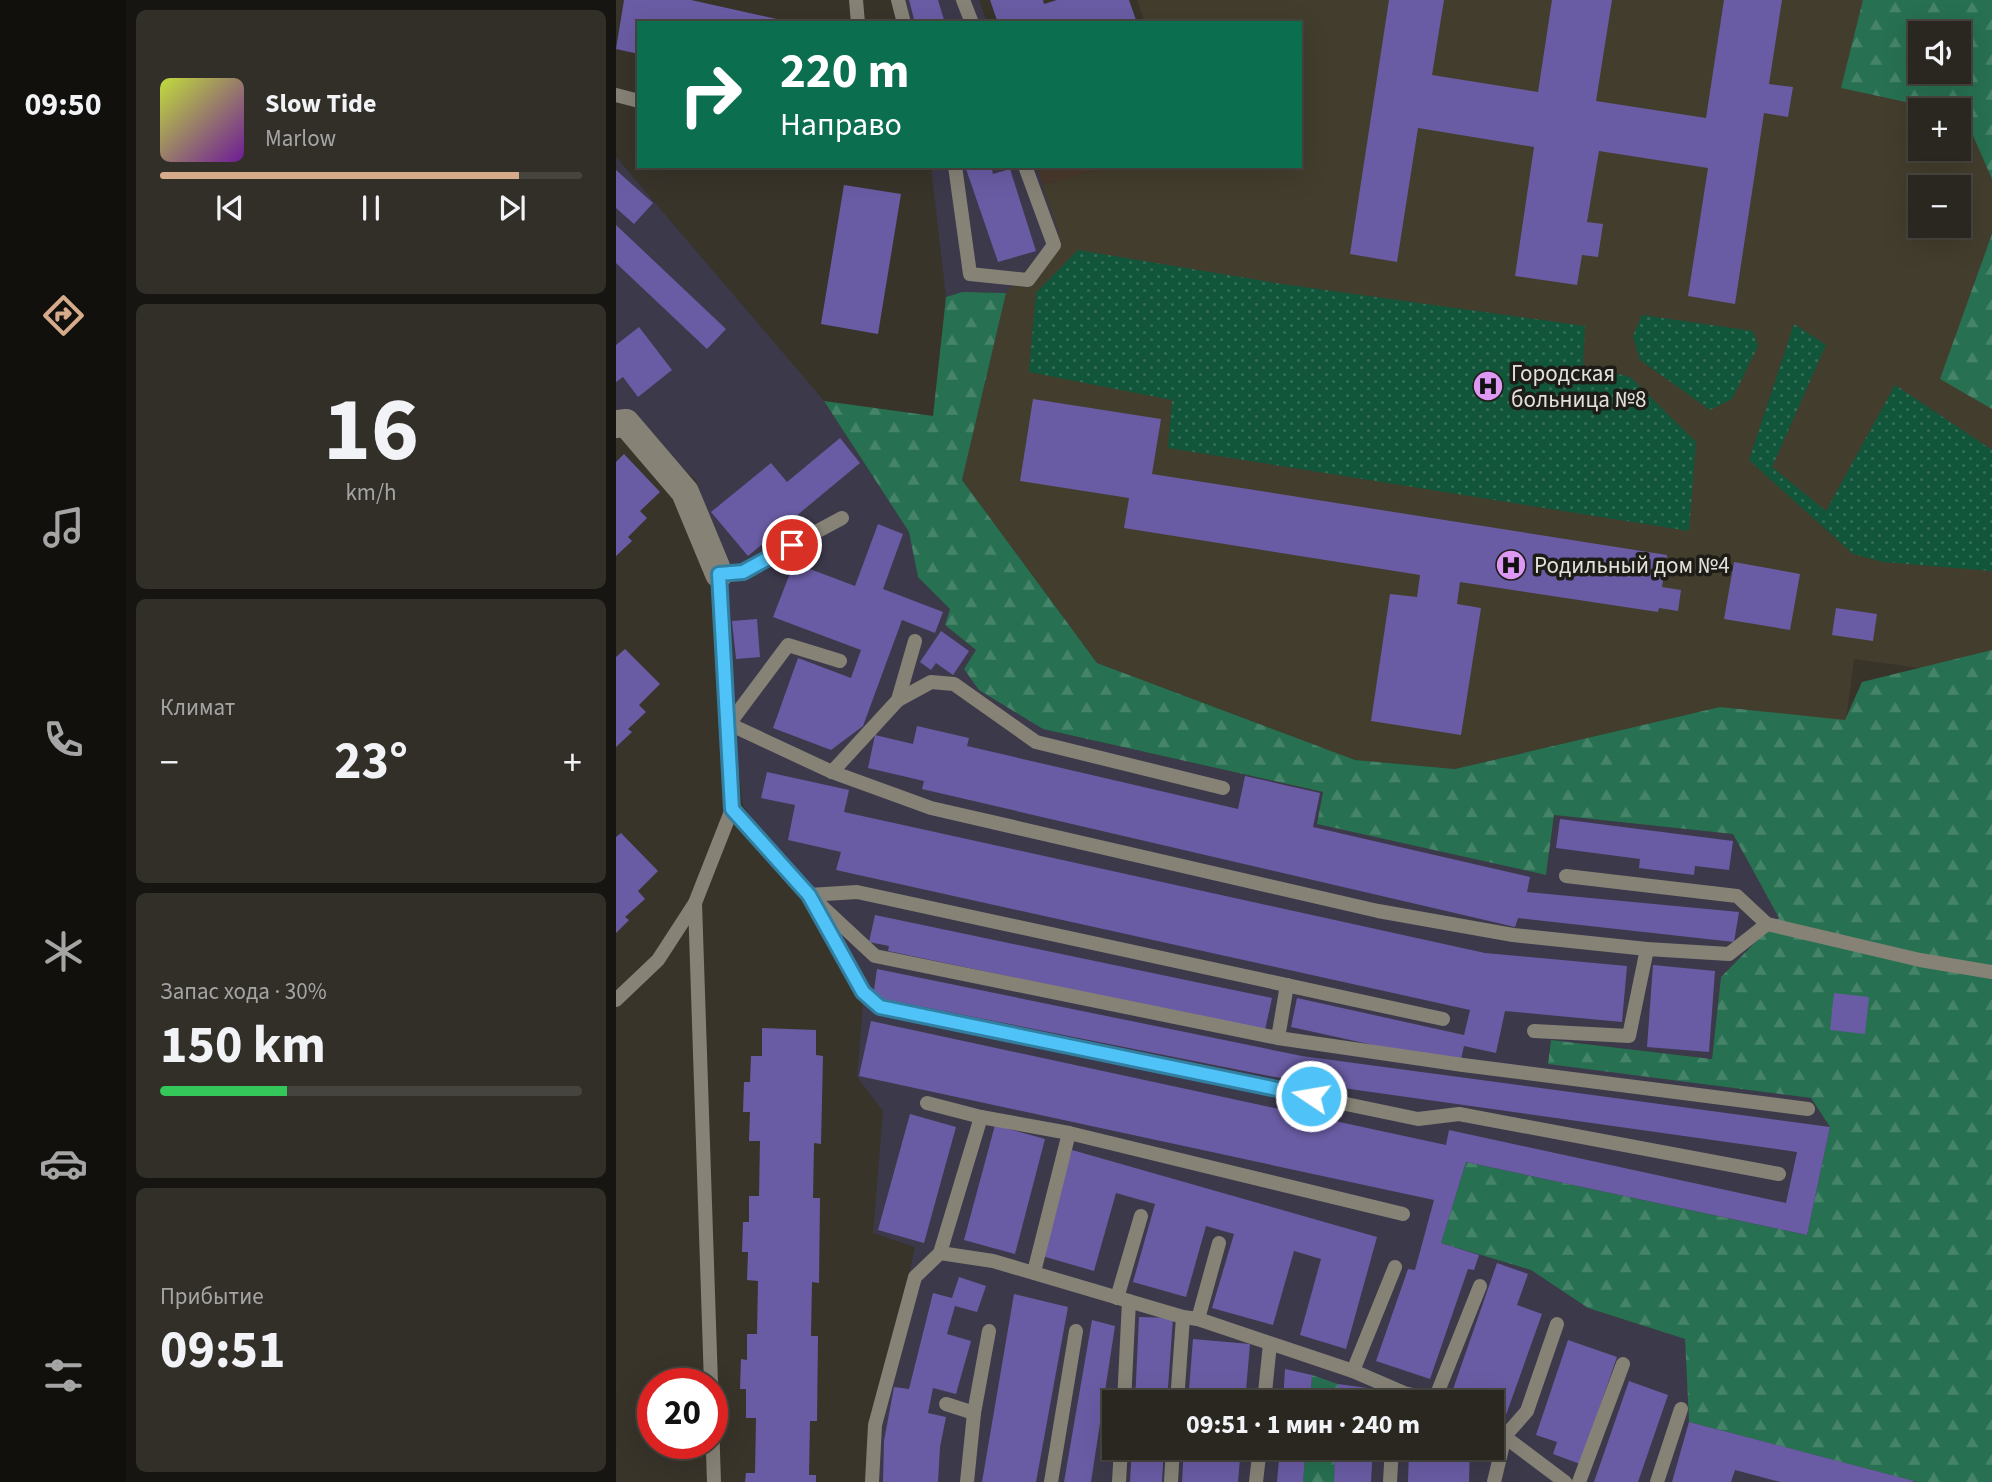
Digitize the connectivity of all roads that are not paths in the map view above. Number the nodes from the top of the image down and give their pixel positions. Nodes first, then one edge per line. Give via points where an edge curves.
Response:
1 (856, 0) edge
2 (898, 0) edge
3 (963, 0) edge
4 (858, 21) edge
5 (903, 21) edge
6 (971, 21) edge
7 (616, 95) edge
8 (637, 100) edge
9 (955, 168) edge
10 (1026, 168) edge
11 (616, 424) edge
12 (842, 518) dead end
13 (719, 574) junction
14 (915, 640) dead end
15 (840, 661) dead end
16 (898, 700) junction
17 (729, 724) junction
18 (832, 772) junction
19 (1223, 788) dead end
20 (732, 809) junction
21 (1566, 876) dead end
22 (809, 895) junction
23 (695, 903) junction
24 (1767, 924) junction
25 (1647, 949) junction
26 (1992, 972) edge
27 (1287, 985) junction
28 (616, 1000) edge
29 (1443, 1019) dead end
30 (1534, 1031) dead end
31 (1278, 1038) junction
32 (927, 1104) dead end
33 (1808, 1109) dead end
34 (981, 1117) junction
35 (1069, 1133) junction
36 (1779, 1174) dead end
37 (1404, 1214) dead end
38 (1141, 1216) dead end
39 (1219, 1243) dead end
40 (940, 1253) junction
41 (1395, 1267) dead end
42 (1034, 1272) junction
43 (1480, 1286) dead end
44 (1123, 1299) junction
45 (1191, 1318) junction
46 (1557, 1324) dead end
47 (989, 1331) dead end
48 (1076, 1331) dead end
49 (1270, 1344) junction
50 (1623, 1364) dead end
51 (710, 1368) edge
52 (1353, 1371) junction
53 (1124, 1390) edge
54 (1179, 1390) edge
55 (1265, 1390) edge
56 (1389, 1390) edge
57 (1443, 1390) edge
58 (946, 1404) dead end
59 (1681, 1409) dead end
60 (974, 1413) junction
61 (1504, 1428) edge
62 (1504, 1436) edge
63 (713, 1459) edge
64 (1120, 1460) edge
65 (1172, 1460) edge
66 (1259, 1460) edge
67 (1391, 1460) edge
68 (1496, 1460) edge
69 (714, 1482) edge
70 (872, 1482) edge
71 (967, 1482) edge
72 (1051, 1482) edge
73 (1119, 1482) edge
74 (1171, 1482) edge
75 (1256, 1482) edge
76 (1390, 1482) edge
77 (1494, 1482) edge
78 (1565, 1482) edge
79 (1580, 1482) edge
80 (1657, 1482) edge

1 - 4 lane
2 - 5 lane
3 - 6 lane
7 - 8 lane
9 - 10 lane via 970,274 1028,280 1054,245
11 - 13 street via 626,423 685,492
12 - 13 lane via 743,572
13 - 17 lane
14 - 16 lane
15 - 17 lane via 788,645
16 - 18 lane
16 - 19 lane via 931,682 954,684 1036,742
17 - 18 lane
17 - 20 lane
18 - 25 lane via 931,808 1378,911 1513,935
20 - 22 lane
20 - 23 lane
21 - 24 lane via 1737,896
22 - 27 lane via 857,892
22 - 31 lane via 875,956
22 - 36 lane via 863,992 880,1007 1418,1119 1459,1114
23 - 28 lane via 658,960
23 - 51 lane
24 - 25 lane via 1729,954
24 - 26 lane
25 - 30 lane via 1629,1036
27 - 29 lane
27 - 31 lane
31 - 33 lane
32 - 34 lane
34 - 35 lane
34 - 40 lane
35 - 37 lane
35 - 42 lane
38 - 44 lane
39 - 45 lane
40 - 42 lane
40 - 70 lane via 915,1276 875,1425
41 - 52 lane
42 - 44 lane
43 - 57 lane
44 - 45 lane
44 - 53 lane
45 - 49 lane
45 - 54 lane
46 - 61 lane via 1527,1411
47 - 60 lane
48 - 72 lane
49 - 52 lane
49 - 55 lane
50 - 79 lane
52 - 56 lane
58 - 60 lane
59 - 80 lane
60 - 71 lane
62 - 78 lane
63 - 69 lane
64 - 73 lane
65 - 74 lane
66 - 75 lane
67 - 76 lane
68 - 77 lane

